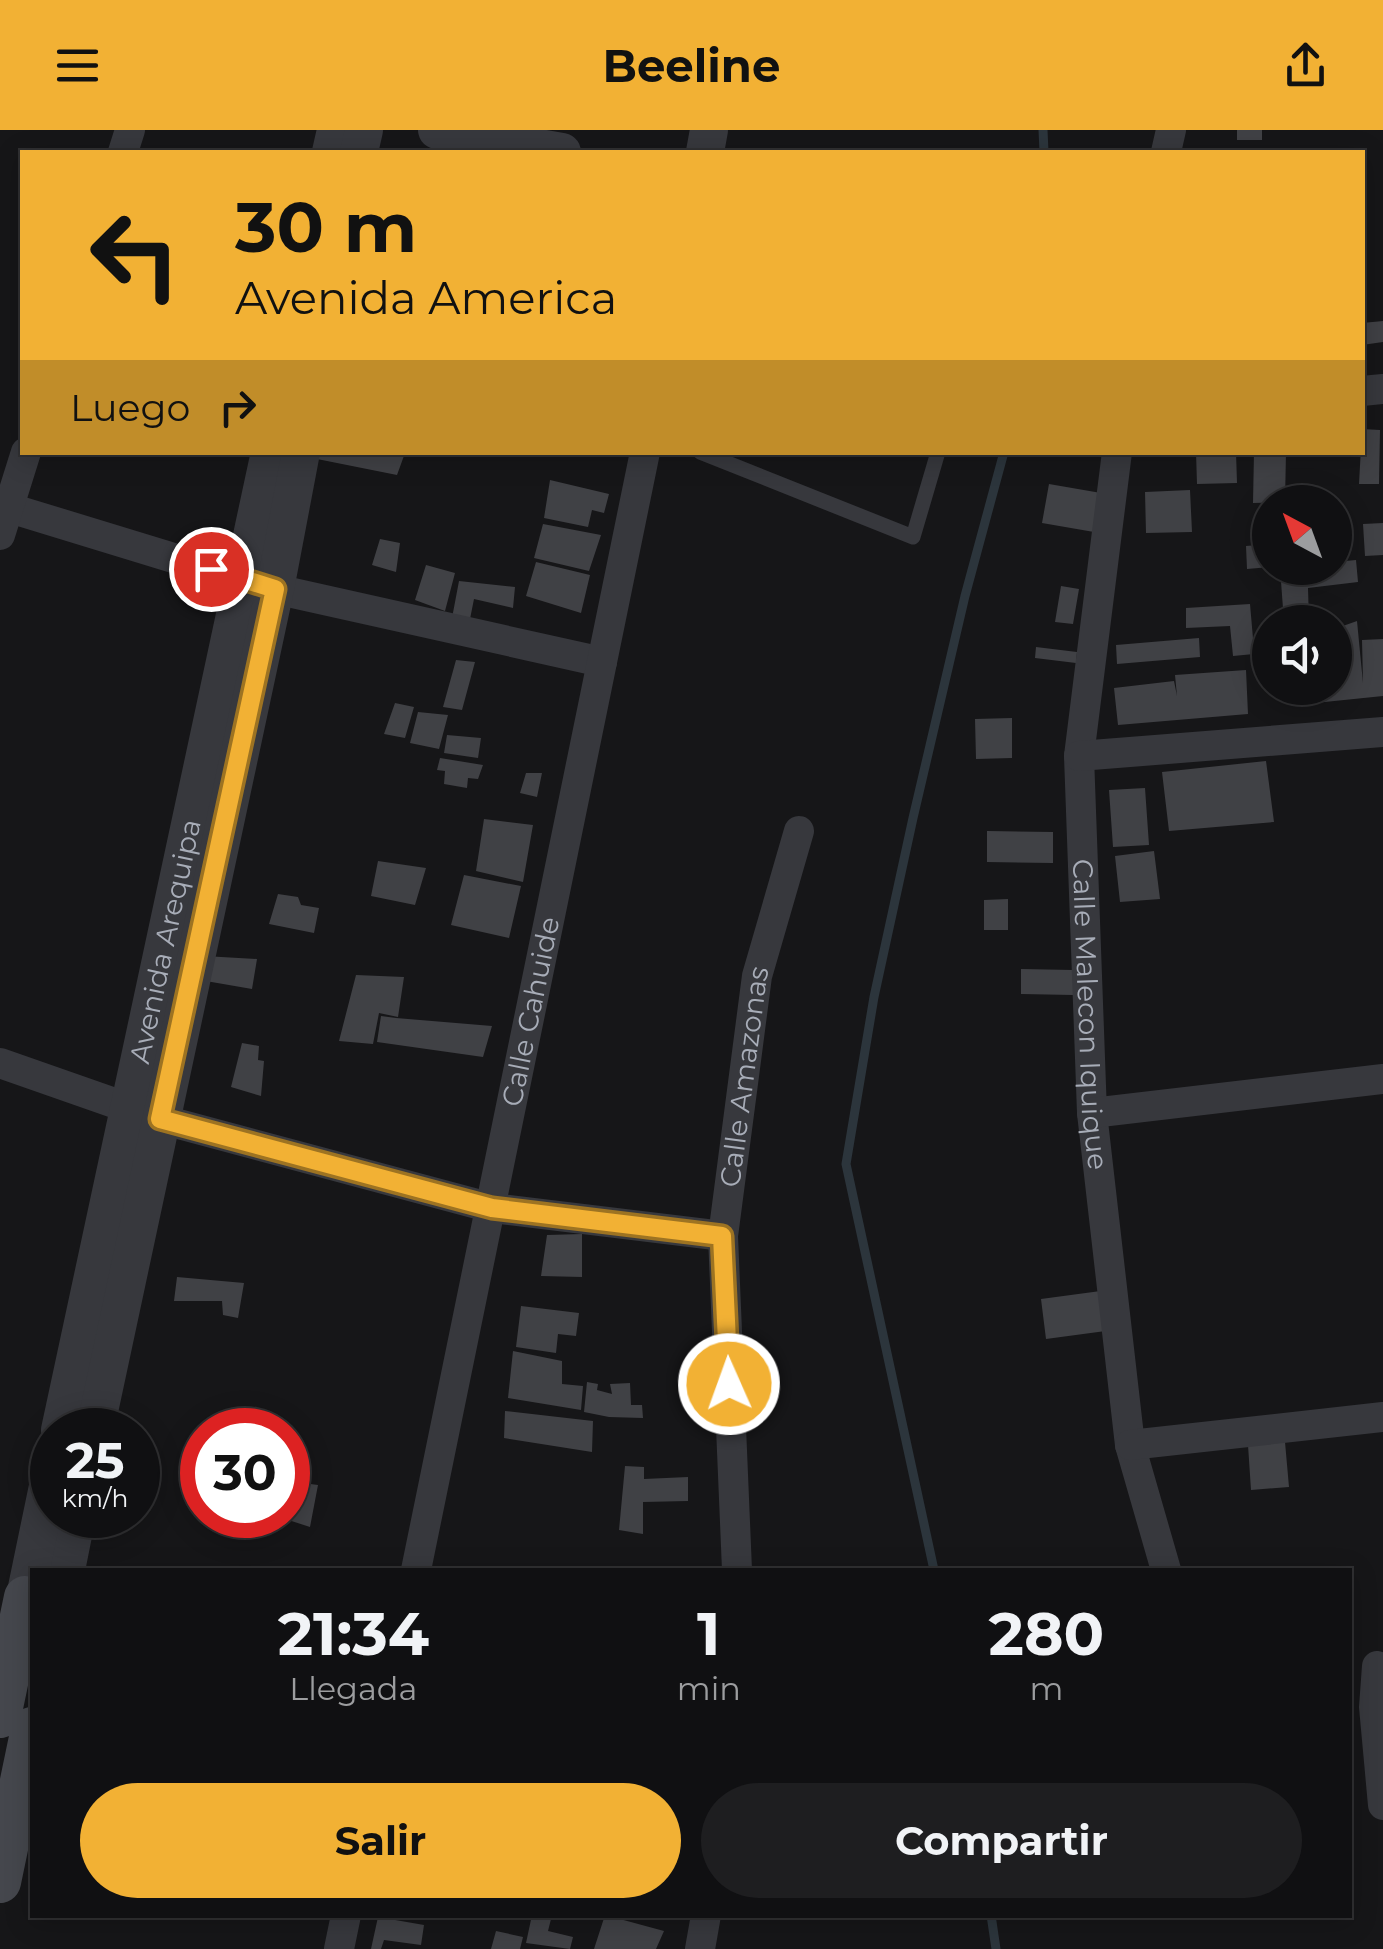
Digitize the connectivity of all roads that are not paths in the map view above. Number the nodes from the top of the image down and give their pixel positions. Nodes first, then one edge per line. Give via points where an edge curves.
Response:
1 (436, 130) edge
2 (551, 150) edge
3 (25, 455) edge
4 (270, 455) edge
5 (300, 455) edge
6 (644, 455) edge
7 (707, 455) edge
8 (937, 455) edge
9 (1117, 455) edge
10 (3, 516) edge
11 (260, 584) junction
12 (602, 662) junction
13 (1383, 732) edge
14 (1078, 756) junction
15 (799, 831) dead end
16 (0, 1063) edge
17 (1383, 1080) edge
18 (144, 1113) junction
19 (1092, 1113) junction
20 (492, 1208) junction
21 (722, 1236) junction
22 (66, 1408) edge
23 (98, 1408) edge
24 (1383, 1417) edge
25 (1130, 1446) junction
26 (34, 1538) edge
27 (73, 1538) edge
28 (66, 1568) edge
29 (416, 1568) edge
30 (737, 1568) edge
31 (1165, 1568) edge
32 (19, 1595) edge
33 (1370, 1666) edge
34 (0, 1717) edge
35 (30, 1738) edge
36 (1383, 1805) edge
37 (0, 1882) edge
38 (345, 1918) edge
39 (705, 1918) edge
40 (339, 1949) edge
41 (700, 1949) edge

1 - 2 street
3 - 10 street
4 - 11 street, Avenida Arequipa
5 - 11 street, Avenida Arequipa
6 - 12 street, Calle Cahuide
7 - 8 lane via 913,538
9 - 14 street, Calle Malecon Iquique
10 - 11 street
11 - 12 street
11 - 18 street, Avenida Arequipa
12 - 20 street, Calle Cahuide
13 - 14 street
14 - 19 street, Calle Malecon Iquique
15 - 21 street, Calle Amazonas via 757,976
16 - 18 street
17 - 19 street
18 - 20 street
18 - 22 street, Avenida Arequipa
18 - 23 street, Avenida Arequipa
19 - 25 street, Calle Malecon Iquique
20 - 21 street
20 - 29 street, Calle Cahuide
21 - 30 street, Calle Amazonas
24 - 25 street
25 - 31 street, Calle Malecon Iquique
26 - 32 street
27 - 28 street
32 - 34 main road
33 - 36 street
35 - 37 main road
38 - 40 street
39 - 41 street

